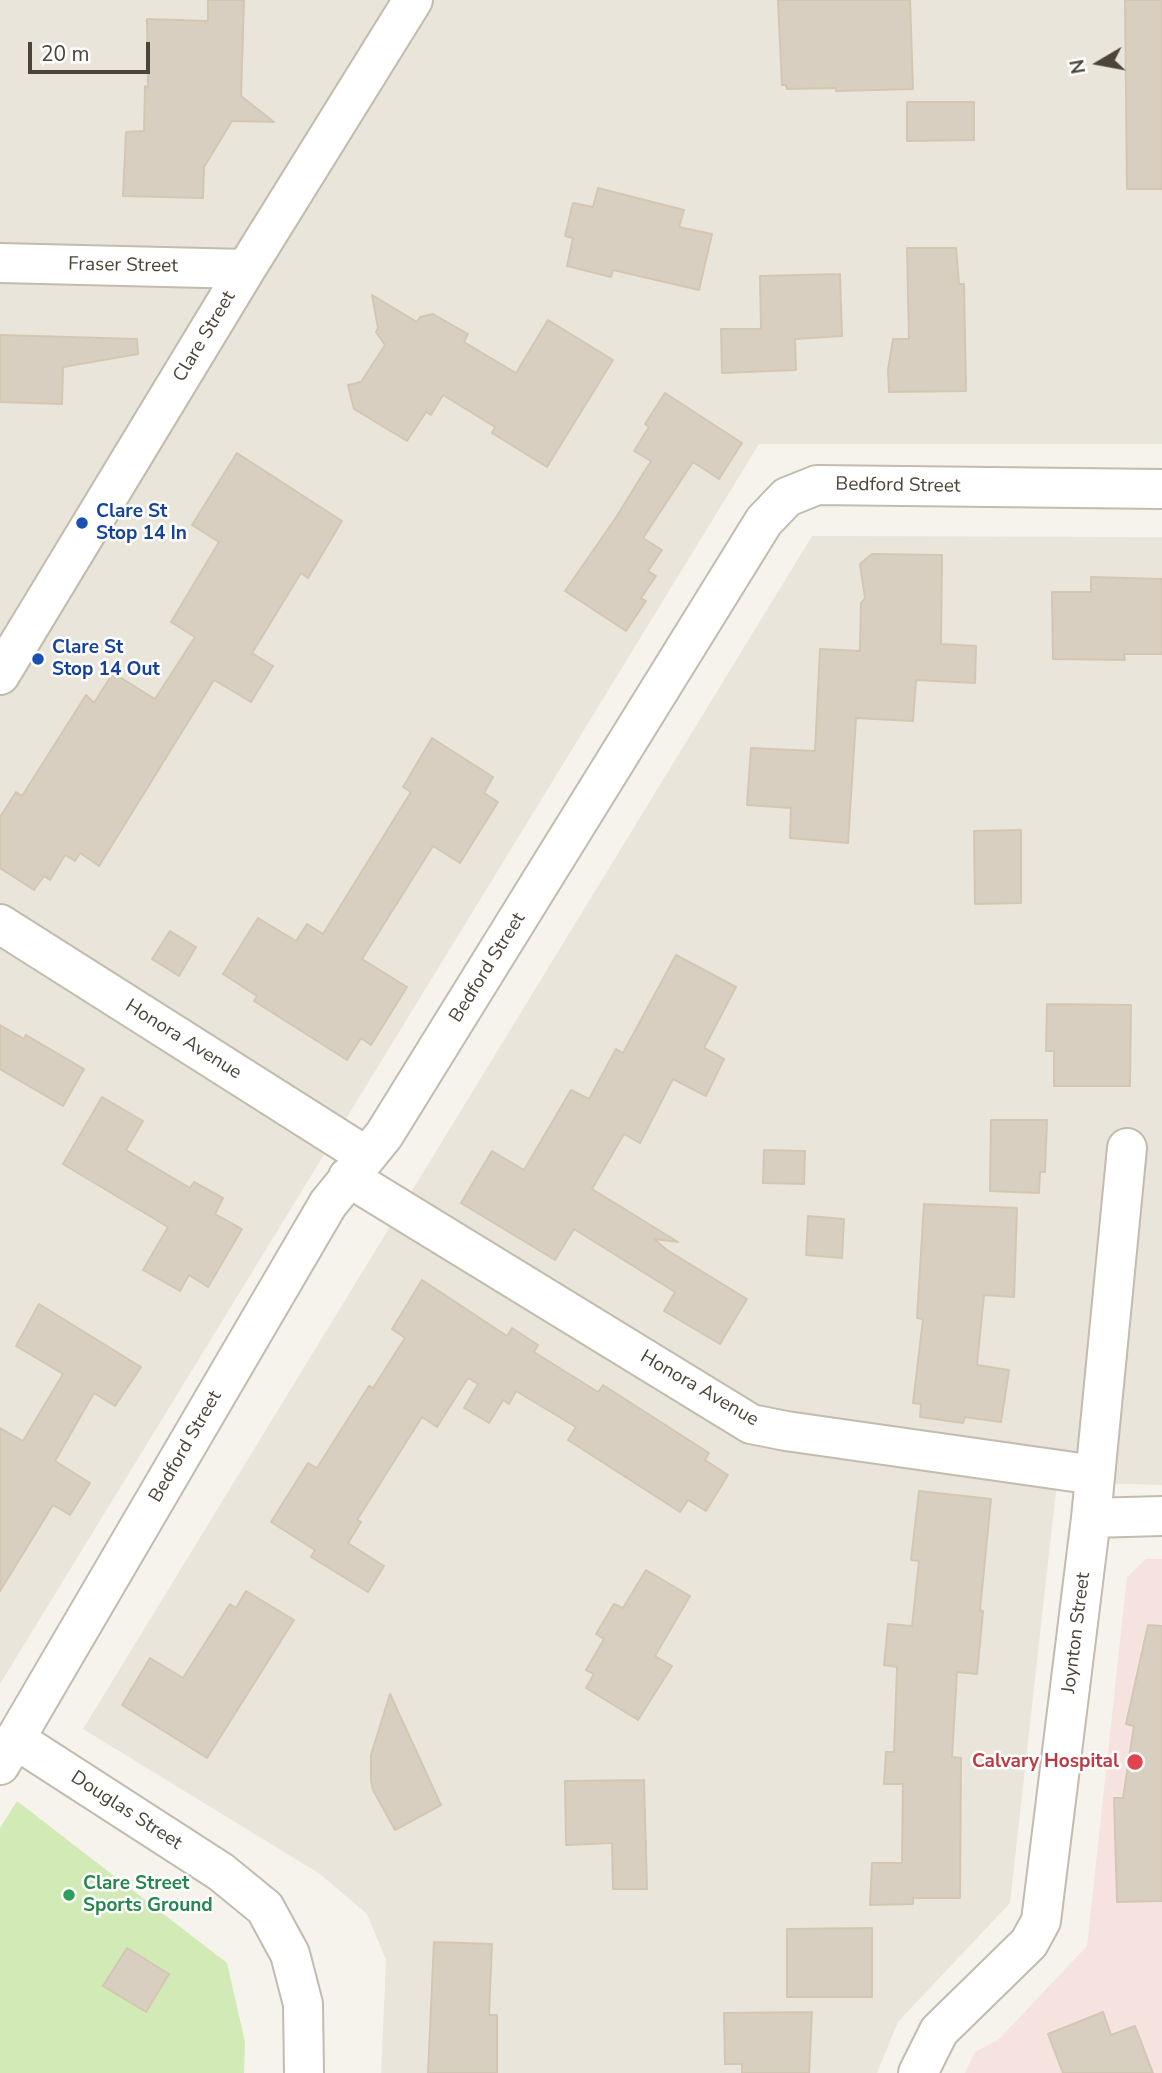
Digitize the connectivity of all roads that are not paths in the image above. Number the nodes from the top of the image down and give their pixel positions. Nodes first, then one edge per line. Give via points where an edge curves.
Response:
1 (413, 0) edge
2 (0, 263) edge
3 (246, 269) junction
4 (1162, 489) edge
5 (0, 675) edge
6 (0, 924) edge
7 (1127, 1148) dead end
8 (357, 1167) junction
9 (1095, 1475) junction
10 (1162, 1516) edge
11 (1091, 1518) junction
12 (8, 1752) edge
13 (304, 2073) edge
14 (918, 2073) edge

1 - 3 street, Clare Street
2 - 3 street, Fraser Street
3 - 5 street, Clare Street
4 - 8 street, Bedford Street via 850,484 817,485 787,497 764,521 384,1135
6 - 8 street, Honora Avenue
7 - 9 street, Joynton Street
8 - 9 street, Honora Avenue via 751,1423
8 - 12 street, Bedford Street via 328,1204
9 - 11 street, Joynton Street
10 - 11 street
11 - 14 street, Joynton Street via 1041,1921 1029,1943 939,2031
12 - 13 street, Douglas Street via 221,1872 265,1908 290,1954 303,2004

